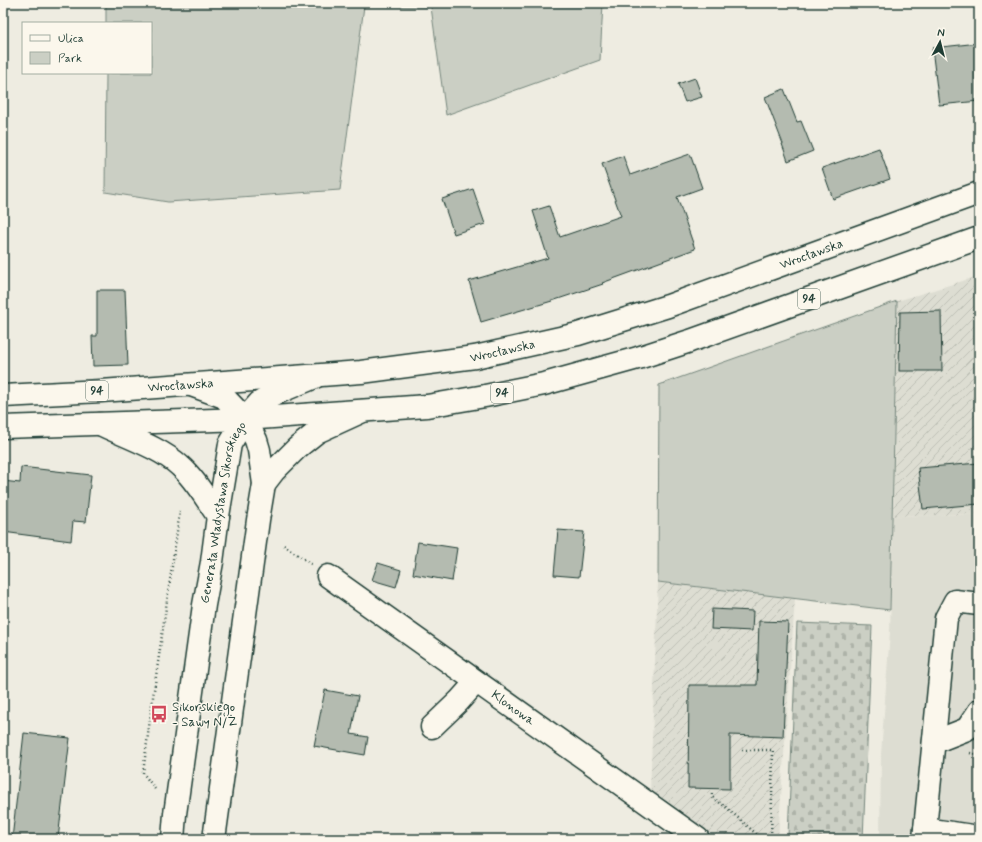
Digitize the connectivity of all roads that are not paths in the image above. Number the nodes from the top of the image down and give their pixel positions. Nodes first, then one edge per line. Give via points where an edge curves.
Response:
1 (979, 193) edge
2 (979, 238) edge
3 (320, 375) junction
4 (191, 385) junction
5 (3, 396) edge
6 (364, 411) junction
7 (245, 419) junction
8 (100, 424) junction
9 (3, 427) edge
10 (264, 484) junction
11 (218, 516) junction
12 (328, 576) road end
13 (979, 604) edge
14 (476, 682) junction
15 (979, 711) edge
16 (432, 726) dead end
17 (934, 742) junction
18 (925, 834) edge
19 (976, 834) edge
20 (173, 839) edge
21 (214, 839) edge
22 (698, 839) edge

1 - 3 main road, Wrocławska / 94 via 668,306 578,334 475,357
2 - 6 main road, 94 via 638,358 544,384 485,396 427,406
3 - 4 main road, Wrocławska / 94
3 - 7 main road via 279,392 259,404
4 - 5 main road, Wrocławska / 94
4 - 7 main road via 224,397
6 - 7 main road, 94
6 - 10 main road via 317,432 297,448
7 - 8 main road, 94
7 - 10 main road, Generała Władysława Sikorskiego via 256,440
7 - 11 main road, Generała Władysława Sikorskiego via 230,444
8 - 9 main road, 94
8 - 11 main road via 168,456 180,465
10 - 21 main road, Generała Władysława Sikorskiego
11 - 20 main road, Generała Władysława Sikorskiego
12 - 14 main road, Klonowa
13 - 17 main road via 955,601 946,618
14 - 16 main road
14 - 22 main road, Klonowa
15 - 17 main road via 967,729
17 - 18 main road
18 - 19 main road

